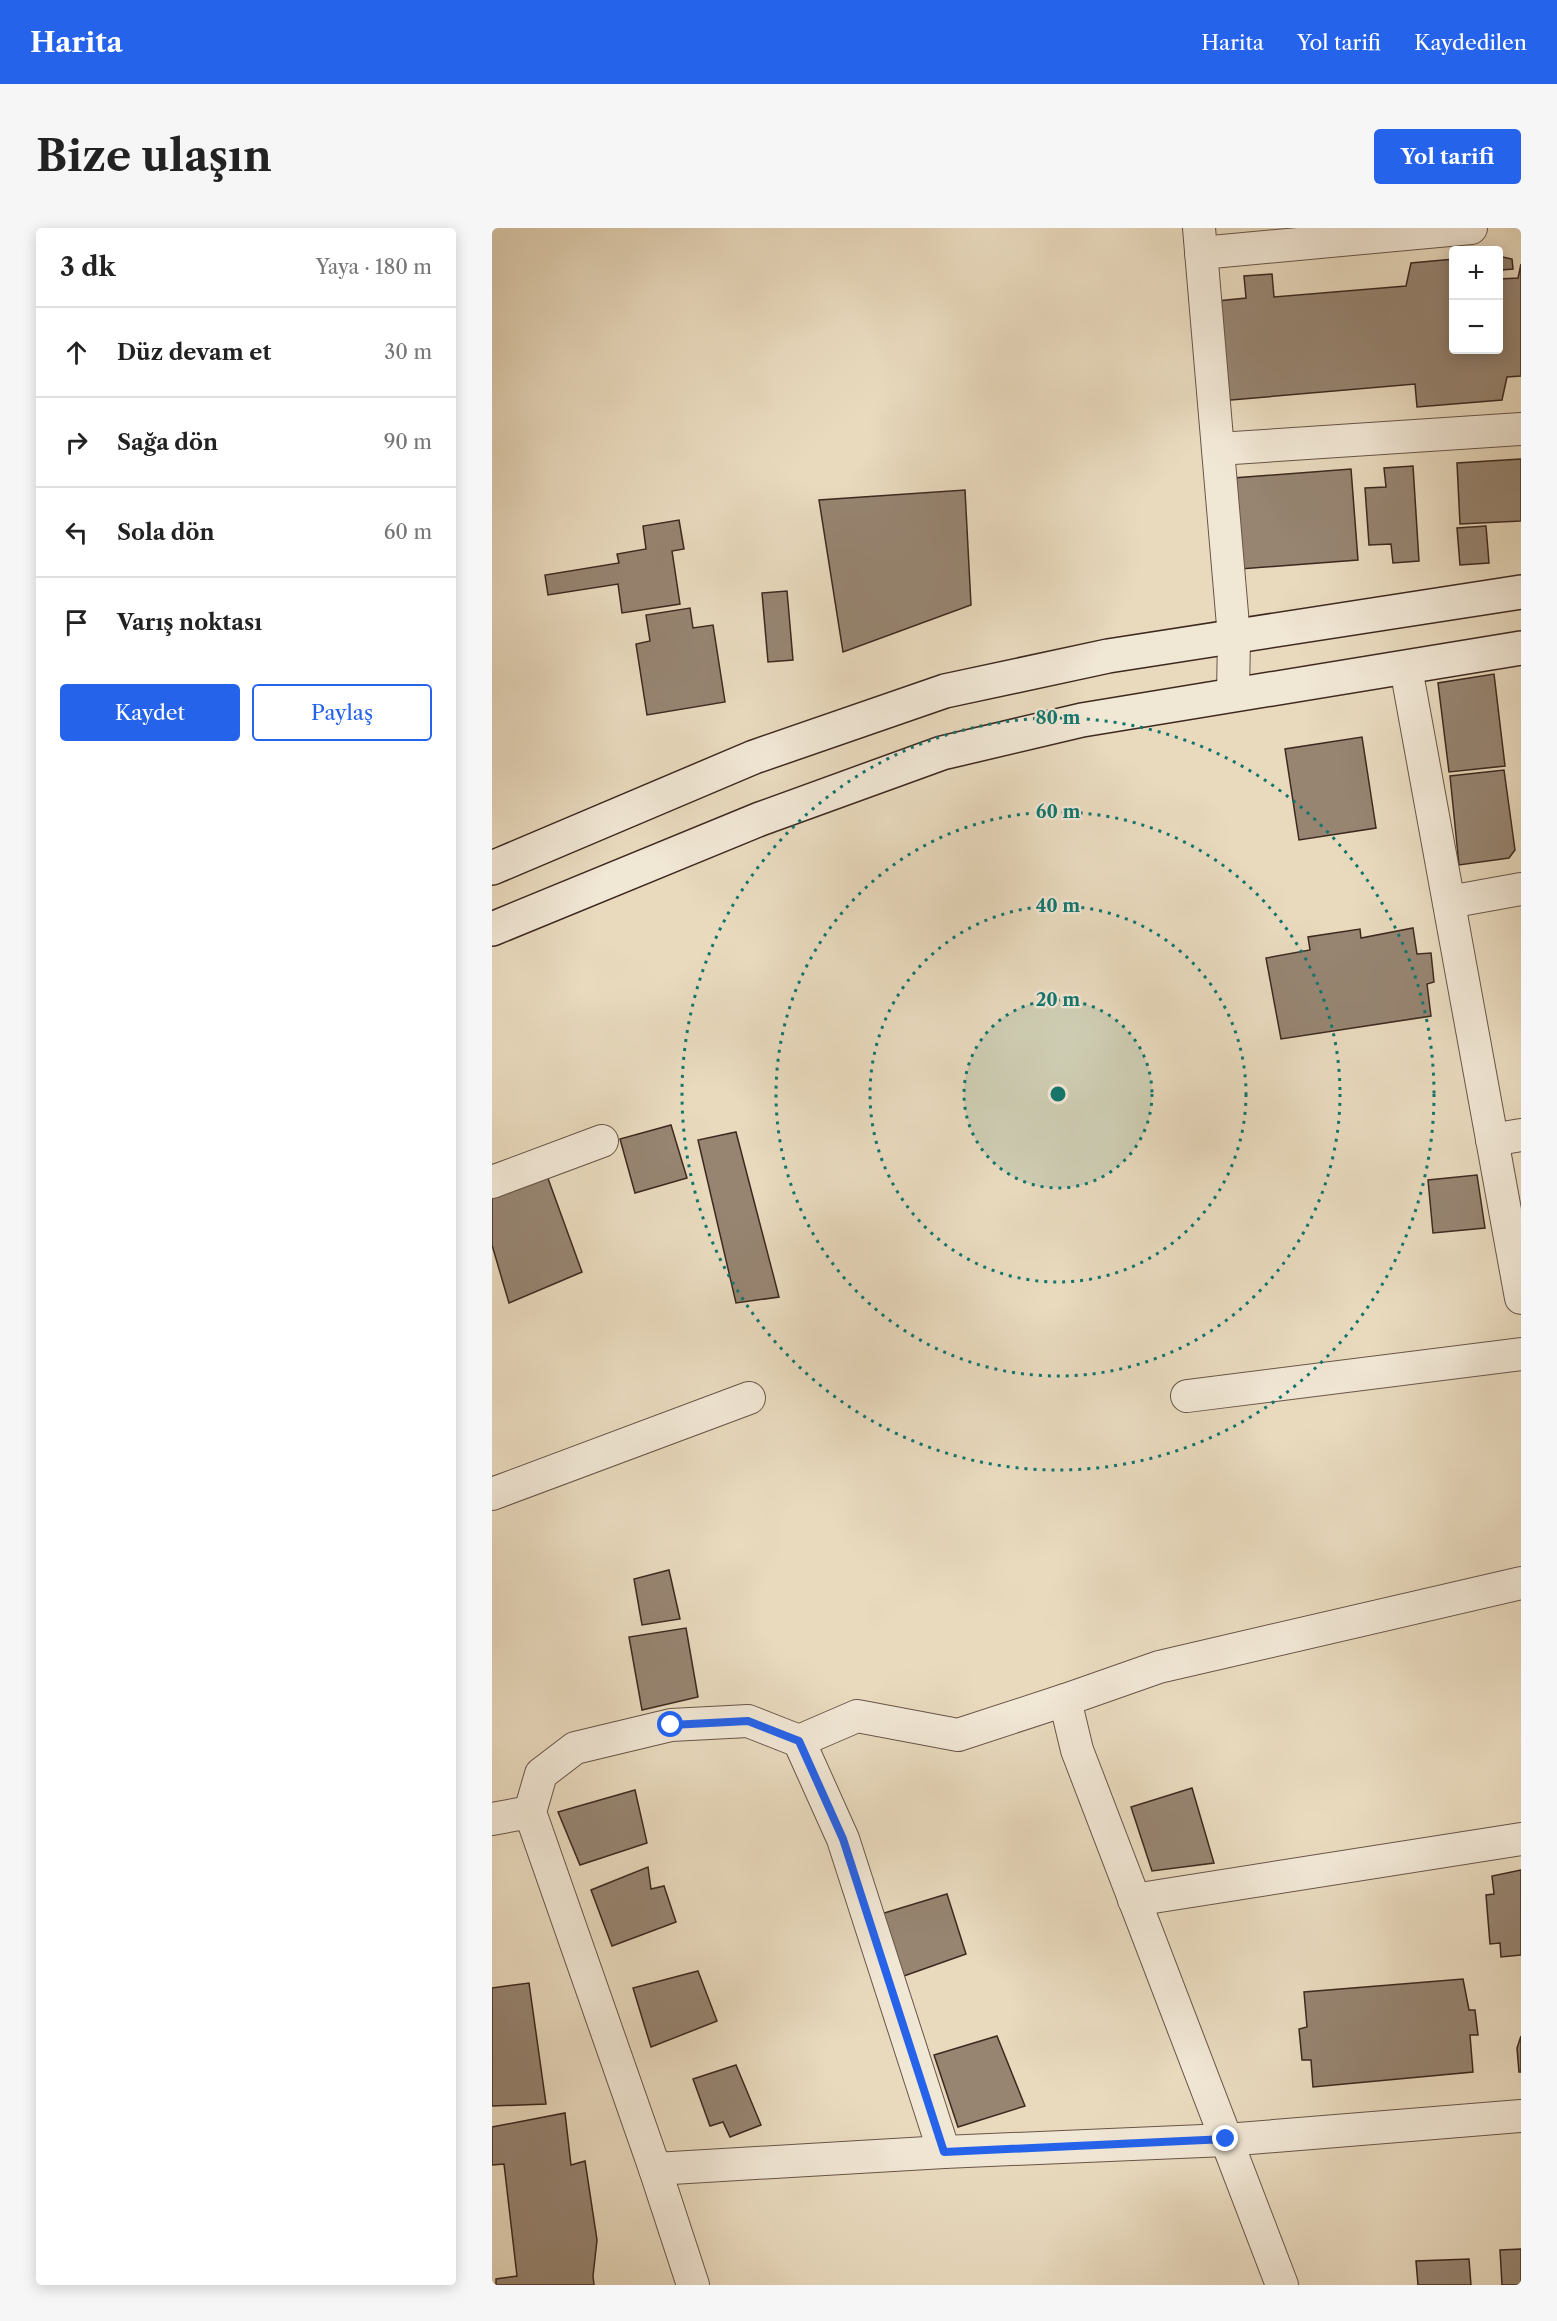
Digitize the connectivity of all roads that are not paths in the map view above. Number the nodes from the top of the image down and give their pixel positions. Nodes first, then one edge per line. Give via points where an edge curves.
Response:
1 (1471, 228) edge
2 (1200, 240) edge
3 (1521, 429) edge
4 (1218, 450) junction
5 (1521, 592) edge
6 (1234, 637) junction
7 (1521, 648) edge
8 (1406, 668) junction
9 (1233, 694) junction
10 (492, 868) edge
11 (1521, 889) edge
12 (1449, 902) junction
13 (492, 929) edge
14 (1506, 1137) edge
15 (602, 1141) dead end
16 (492, 1182) edge
17 (1521, 1298) edge
18 (1521, 1354) edge
19 (1187, 1396) dead end
20 (750, 1398) dead end
21 (492, 1494) edge
22 (1521, 1583) edge
23 (1065, 1700) junction
24 (799, 1741) junction
25 (530, 1812) junction
26 (492, 1819) edge
27 (1521, 1839) edge
28 (1134, 1900) junction
29 (1521, 2116) edge
30 (1226, 2139) junction
31 (944, 2152) junction
32 (655, 2169) junction
33 (693, 2285) edge
34 (1282, 2285) edge

1 - 2 street
2 - 4 street
3 - 4 street
4 - 6 street
5 - 6 main road
6 - 9 street
6 - 10 main road via 1108,656 945,691 754,757
7 - 8 main road
8 - 9 main road
8 - 12 street
9 - 13 main road via 1082,720 942,753 760,819
11 - 12 street
12 - 14 street
14 - 17 street
15 - 16 street
18 - 19 street
20 - 21 street
22 - 23 street via 1160,1667
23 - 24 street via 957,1735 857,1716
23 - 28 street via 1077,1750
24 - 25 street via 748,1721 671,1725 575,1748 541,1774
24 - 31 street via 843,1839
25 - 26 street
25 - 32 street
27 - 28 street
28 - 30 street
29 - 30 street
30 - 31 street
30 - 34 street
31 - 32 street
32 - 33 street

